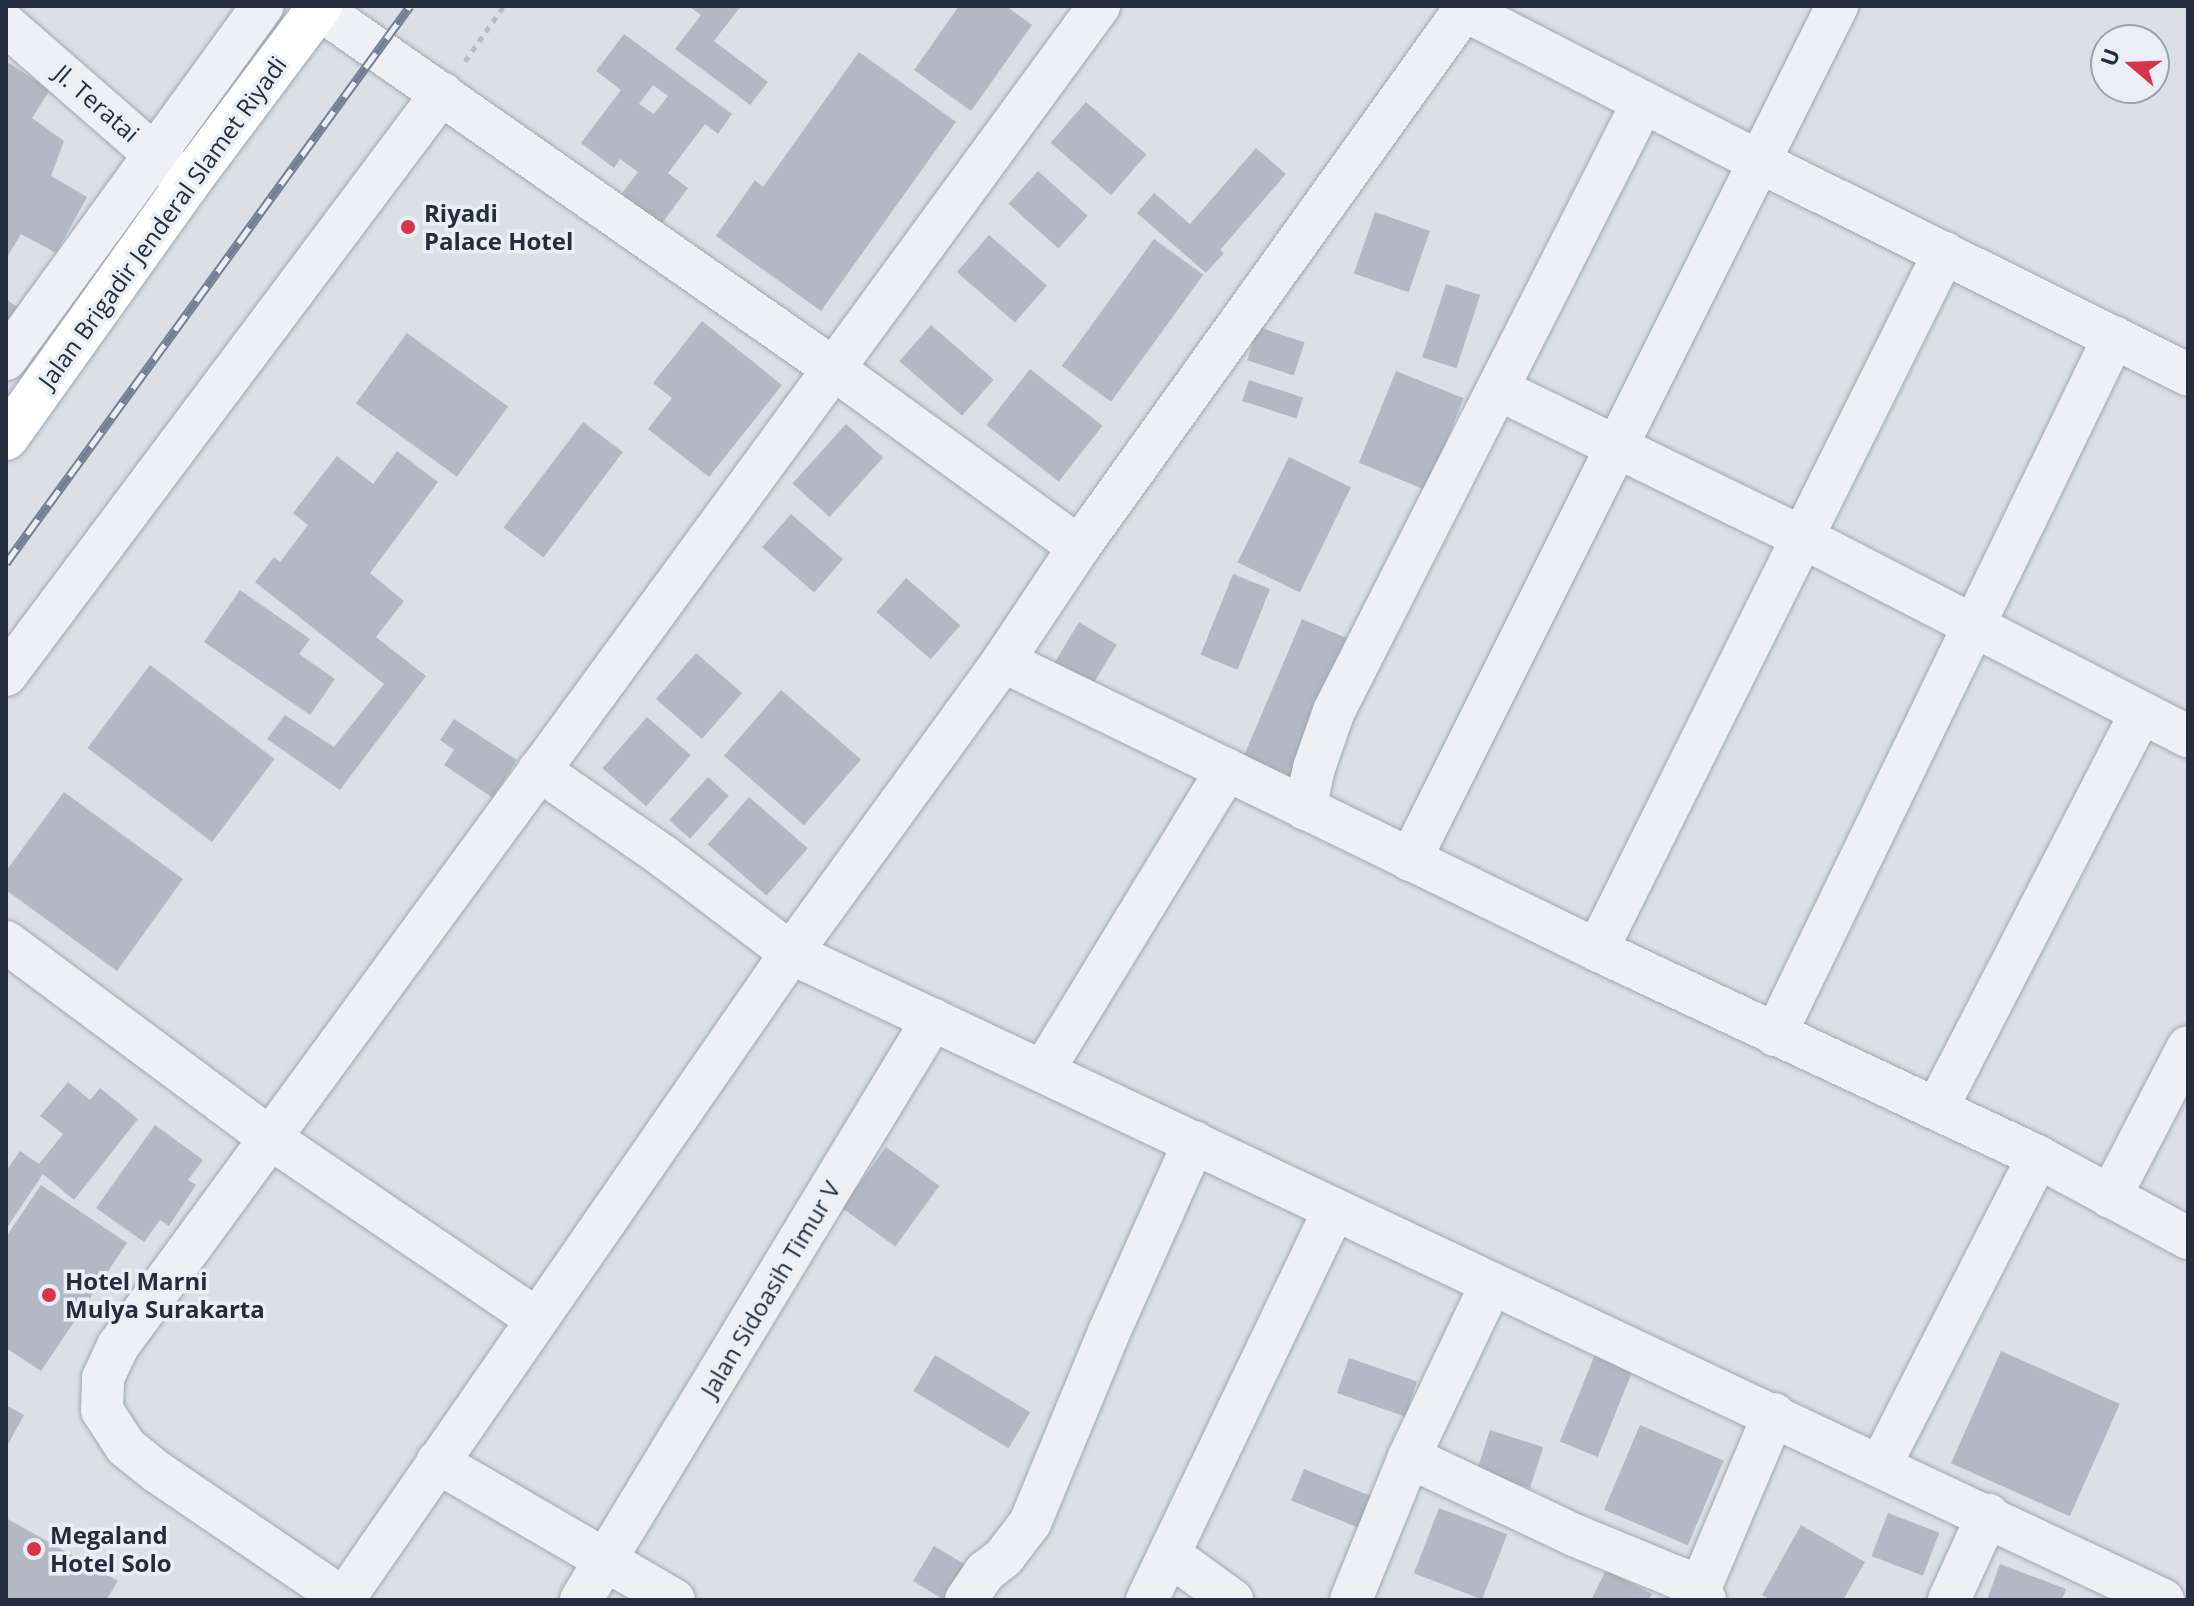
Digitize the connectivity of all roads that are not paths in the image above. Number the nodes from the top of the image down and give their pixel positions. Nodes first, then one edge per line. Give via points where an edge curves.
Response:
1 (262, 6) edge
2 (1099, 6) edge
3 (1837, 6) edge
4 (319, 7) edge
5 (1464, 7) edge
6 (6, 25) edge
7 (442, 93) junction
8 (1643, 102) junction
9 (153, 152) junction
10 (1760, 162) junction
11 (187, 184) junction
12 (1944, 253) junction
13 (2114, 337) junction
14 (6, 359) edge
15 (834, 369) junction
16 (2188, 374) edge
17 (1498, 389) junction
18 (6, 438) edge
19 (1617, 445) junction
20 (1800, 536) junction
21 (1079, 547) junction
22 (1975, 624) junction
23 (1003, 661) junction
24 (6, 675) edge
25 (2141, 713) junction
26 (2188, 736) edge
27 (539, 770) junction
28 (1227, 770) junction
29 (1305, 809) junction
30 (1410, 860) junction
31 (6, 942) edge
32 (1597, 950) junction
33 (791, 953) junction
34 (933, 1019) junction
35 (1775, 1035) junction
36 (2188, 1047) edge
37 (1043, 1071) junction
38 (1937, 1108) junction
39 (270, 1138) junction
40 (1194, 1142) junction
41 (2038, 1157) junction
42 (2110, 1197) junction
43 (1334, 1209) junction
44 (2188, 1238) edge
45 (1491, 1284) junction
46 (535, 1318) junction
47 (1774, 1414) junction
48 (1409, 1457) junction
49 (437, 1462) junction
50 (1881, 1464) junction
51 (1988, 1515) junction
52 (1170, 1555) junction
53 (606, 1559) junction
54 (344, 1599) edge
55 (1699, 1599) edge
56 (581, 1600) edge
57 (674, 1600) edge
58 (966, 1600) edge
59 (1147, 1600) edge
60 (1232, 1600) edge
61 (1351, 1600) edge
62 (1949, 1600) edge
63 (2163, 1600) edge

1 - 9 street
2 - 15 street
3 - 10 street
4 - 7 street
4 - 11 main road, Jalan Brigadir Jenderal Slamet Riyadi
5 - 8 street
5 - 21 street
6 - 9 street, Jl. Teratai
7 - 15 street
7 - 24 street
8 - 10 street
8 - 17 street
9 - 11 street, Jl. Teratai
9 - 14 street
10 - 12 street
10 - 19 street
11 - 18 main road, Jalan Brigadir Jenderal Slamet Riyadi
12 - 13 street
12 - 20 street
13 - 16 street
13 - 22 street
15 - 21 street
15 - 27 street
17 - 19 street
17 - 29 street via 1334,711
19 - 20 street
19 - 30 street
20 - 22 street
20 - 32 street
21 - 23 street
22 - 25 street
22 - 35 street
23 - 28 street
23 - 33 street
25 - 26 street
25 - 38 street
27 - 33 street
27 - 39 street
28 - 29 street
28 - 37 street
29 - 30 street
30 - 32 street
31 - 39 street
32 - 35 street
33 - 34 street
33 - 46 street
34 - 37 street
34 - 53 street, Jalan Sidoasih Timur V
35 - 38 street
36 - 42 street
37 - 40 street
38 - 41 street
39 - 46 street
39 - 54 street via 118,1346 103,1378 102,1410 126,1447 157,1472
40 - 43 street
40 - 58 street via 1030,1523
41 - 42 street
41 - 50 street
42 - 44 street
43 - 45 street
43 - 52 street
45 - 47 street
45 - 48 street
46 - 49 street
47 - 50 street
47 - 55 street
48 - 55 street via 1681,1579
48 - 61 street
49 - 53 street
49 - 54 street
50 - 51 street
51 - 62 street
51 - 63 street
52 - 59 street
52 - 60 street
53 - 56 street, Jalan Sidoasih Timur V
53 - 57 street

